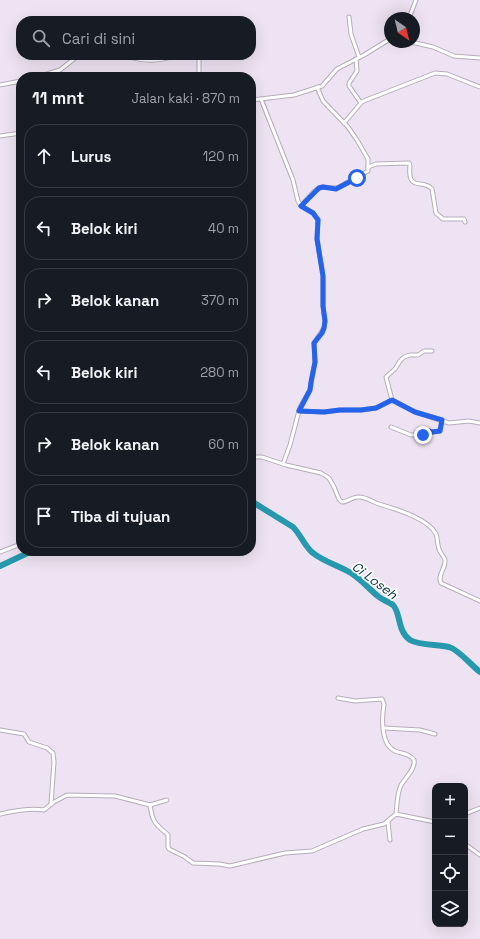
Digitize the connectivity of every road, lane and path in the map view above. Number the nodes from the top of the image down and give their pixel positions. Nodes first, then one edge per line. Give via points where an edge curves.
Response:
1 (416, 0) edge
2 (411, 12) edge
3 (349, 17) dead end
4 (384, 42) edge
5 (420, 45) edge
6 (357, 58) junction
7 (480, 58) edge
8 (73, 60) edge
9 (144, 60) edge
10 (163, 60) edge
11 (198, 60) edge
12 (53, 72) edge
13 (199, 72) edge
14 (16, 82) edge
15 (0, 85) edge
16 (317, 87) junction
17 (480, 87) edge
18 (261, 99) junction
19 (256, 100) edge
20 (361, 102) junction
21 (344, 122) junction
22 (16, 134) edge
23 (0, 136) edge
24 (368, 167) junction
25 (301, 206) junction
26 (465, 222) dead end
27 (432, 350) dead end
28 (392, 400) junction
29 (299, 411) junction
30 (442, 420) junction
31 (480, 423) edge
32 (390, 427) dead end
33 (256, 457) edge
34 (283, 464) junction
35 (16, 546) edge
36 (0, 552) edge
37 (480, 601) edge
38 (338, 698) dead end
39 (384, 728) junction
40 (0, 730) edge
41 (435, 734) dead end
42 (167, 800) dead end
43 (51, 804) junction
44 (150, 805) junction
45 (480, 808) edge
46 (468, 813) edge
47 (0, 814) edge
48 (396, 814) junction
49 (432, 821) edge
50 (388, 822) junction
51 (390, 840) dead end
52 (468, 846) edge
53 (480, 855) edge

1 - 2 street
3 - 6 street
4 - 6 street
5 - 7 street via 433,47 454,56
6 - 16 street via 337,69 324,84
6 - 20 street via 357,71 349,84
8 - 12 street
9 - 10 street
11 - 13 street
14 - 15 street
16 - 18 street via 294,95
16 - 21 street via 323,101
17 - 20 street via 447,74 435,73
18 - 19 street
18 - 25 street
20 - 21 street
21 - 24 street via 366,154
22 - 23 street
24 - 25 street via 368,171 340,188 319,188
24 - 26 street via 376,164 410,165 411,180 432,190 436,213 443,218 464,219
25 - 29 street via 313,213 318,220 317,239 323,276 325,321 322,333 314,343 315,362 310,390
27 - 28 street via 424,351 418,356 404,357 386,377
28 - 29 street via 376,408 361,410
28 - 30 street via 415,412
29 - 34 street
30 - 31 street via 451,423
30 - 32 street via 440,431 427,430 423,435 414,436
33 - 34 street
34 - 37 street via 326,476 342,502 362,497 405,512 427,524 436,534 445,562 441,583
35 - 36 street
38 - 39 street via 354,701 382,699
39 - 41 street via 420,730
39 - 48 street via 388,744 394,750 413,757 415,764 400,786
40 - 43 street via 24,734 28,742 47,748 53,753
42 - 44 street
43 - 44 street via 67,795 109,795
43 - 47 street via 44,810 15,810
44 - 50 street via 154,822 168,835 168,847 171,851 194,863 230,866 285,853 312,851
45 - 46 street
48 - 49 street
48 - 50 street
50 - 51 street
52 - 53 street

